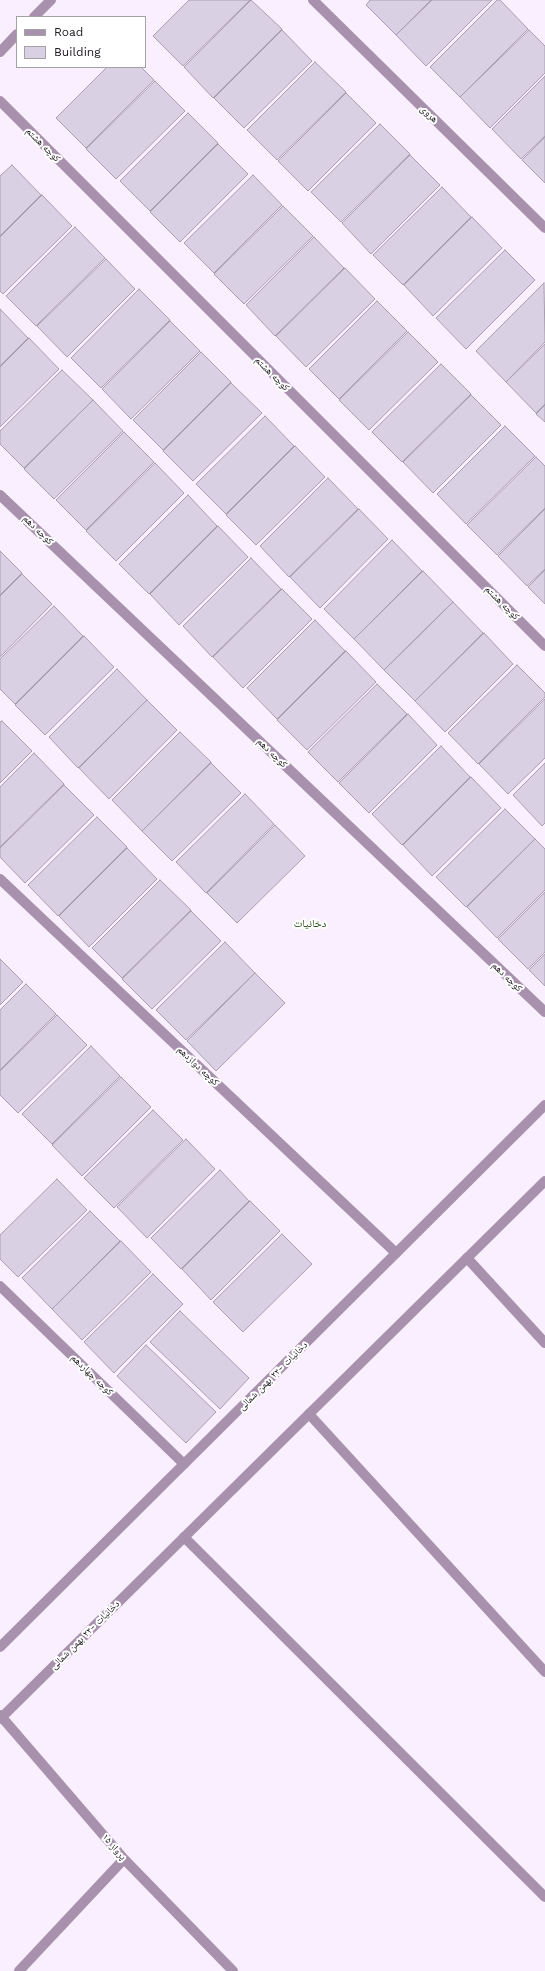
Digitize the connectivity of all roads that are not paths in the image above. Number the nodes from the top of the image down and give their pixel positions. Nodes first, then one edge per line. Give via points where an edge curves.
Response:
1 (51, 0) edge
2 (313, 0) edge
3 (35, 16) edge
4 (16, 35) edge
5 (0, 52) edge
6 (0, 101) edge
7 (545, 228) edge
8 (0, 495) edge
9 (545, 646) edge
10 (0, 879) edge
11 (545, 1012) edge
12 (545, 1105) edge
13 (545, 1181) edge
14 (396, 1253) junction
15 (468, 1258) junction
16 (0, 1286) edge
17 (545, 1343) edge
18 (308, 1414) junction
19 (184, 1464) junction
20 (184, 1537) junction
21 (0, 1647) edge
22 (545, 1672) edge
23 (1, 1717) edge
24 (124, 1859) junction
25 (545, 1897) edge
26 (19, 1971) edge
27 (233, 1971) edge

1 - 3 street
2 - 7 street, هروی
4 - 5 street
6 - 9 street, کوچه هشتم
8 - 11 street, کوچه دهم
10 - 14 street, کوچه دوازدهم
12 - 14 street, دخانیات -۲۲ بهمن شمالی
13 - 15 street, دخانیات -۲۲ بهمن شمالی
14 - 19 street, دخانیات -۲۲ بهمن شمالی
15 - 17 street
15 - 18 street, دخانیات -۲۲ بهمن شمالی
16 - 19 street, کوچه چهاردهم
18 - 20 street, دخانیات -۲۲ بهمن شمالی
18 - 22 street
19 - 21 street, دخانیات -۲۲ بهمن شمالی
20 - 23 street, دخانیات -۲۲ بهمن شمالی
20 - 25 street
23 - 24 street, پرواز ۱۵
24 - 26 street
24 - 27 street, پرواز ۱۵

